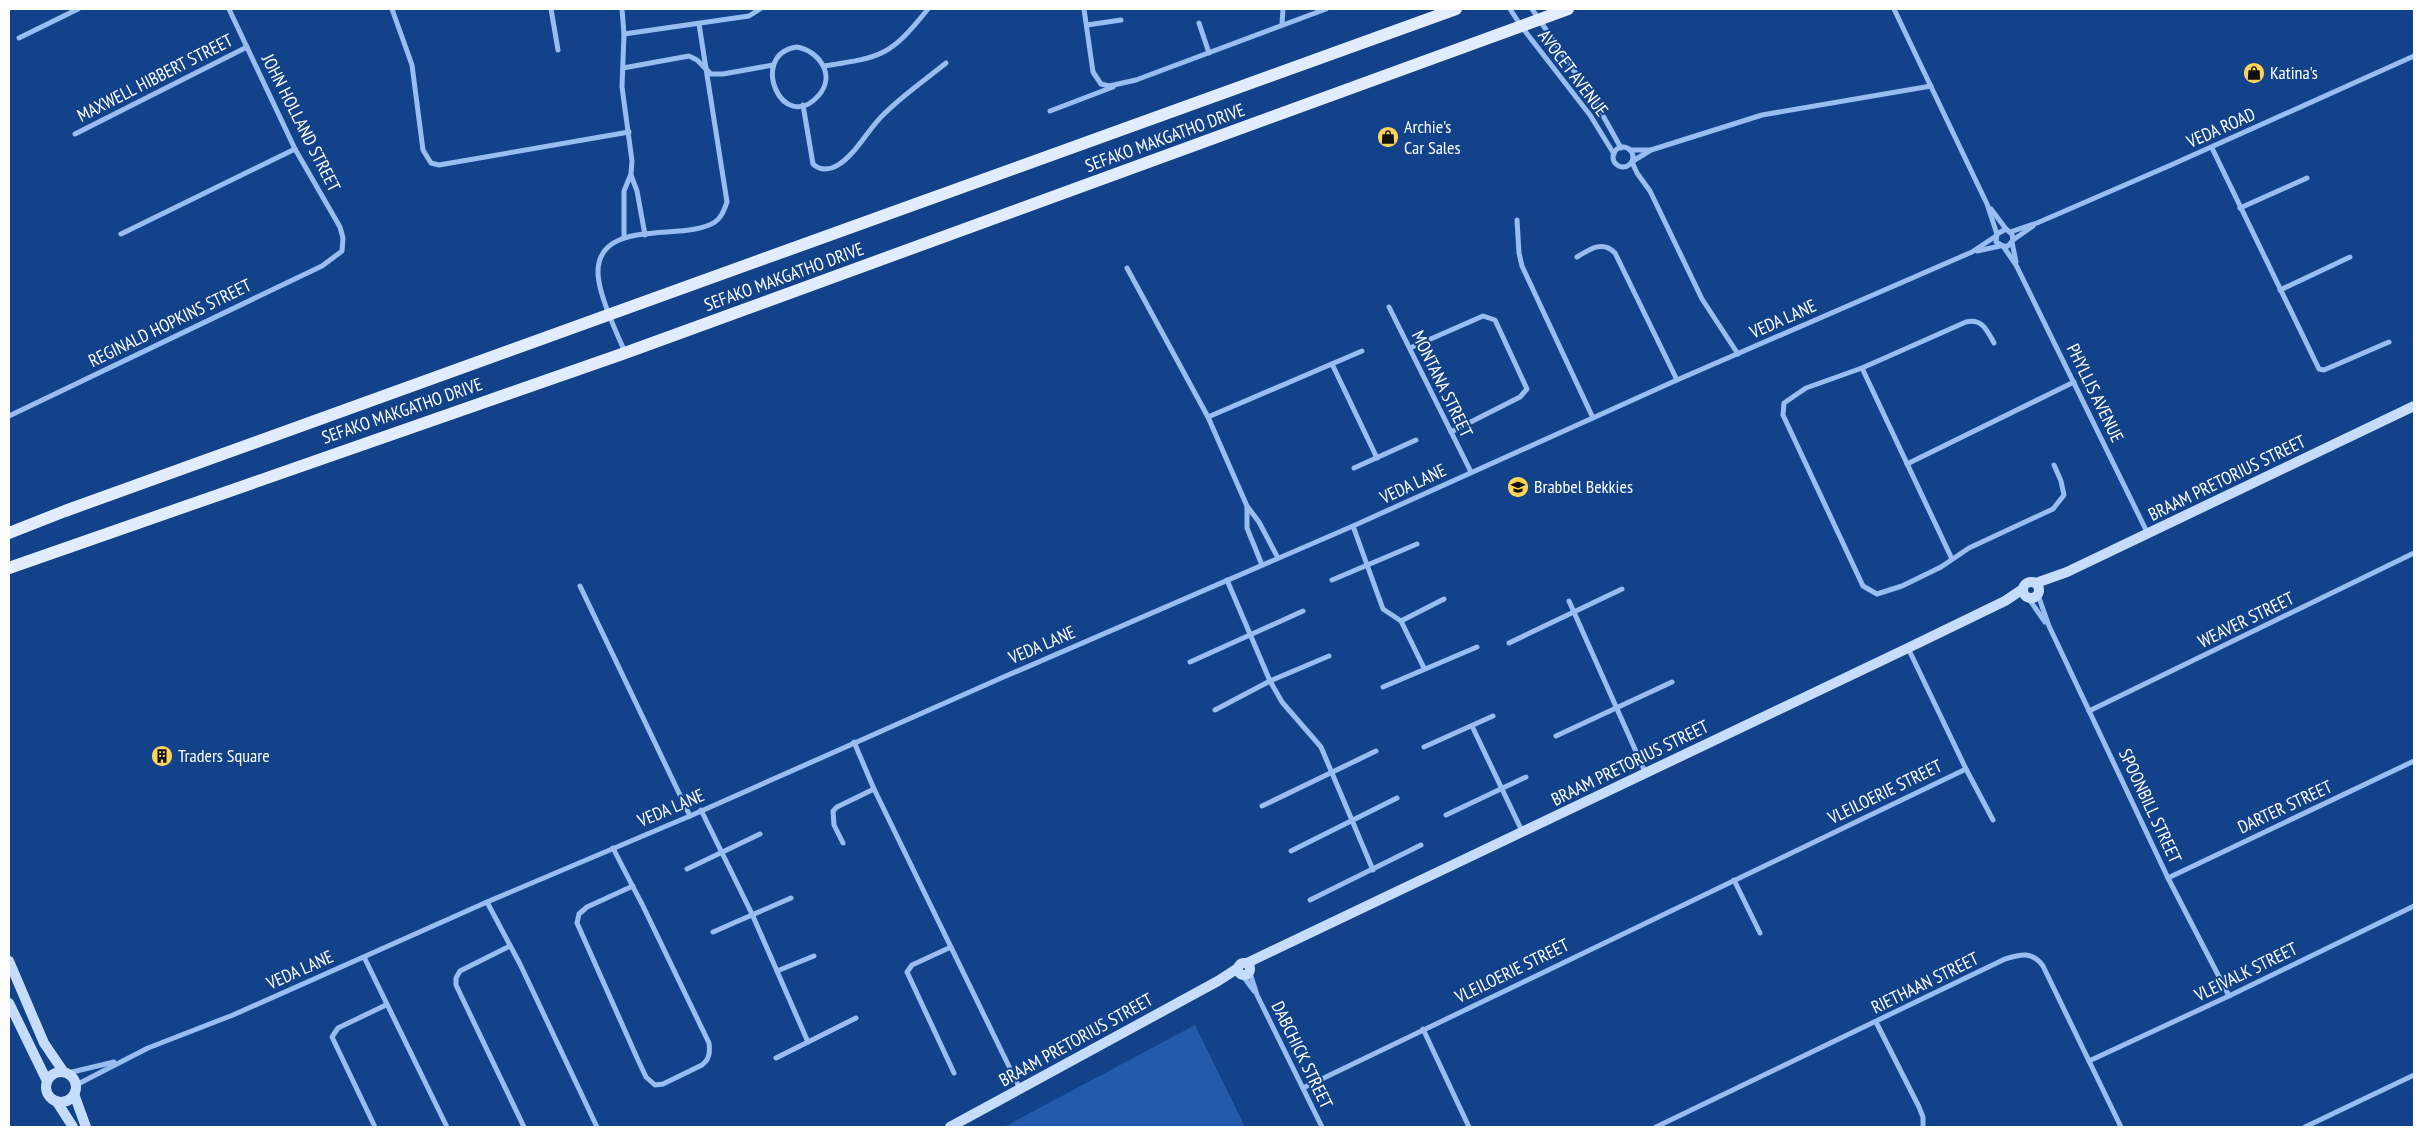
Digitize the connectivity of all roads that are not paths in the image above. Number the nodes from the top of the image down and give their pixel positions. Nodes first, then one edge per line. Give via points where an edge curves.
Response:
1 (78, 9) edge
2 (229, 9) edge
3 (392, 9) edge
4 (552, 9) edge
5 (622, 9) edge
6 (760, 9) edge
7 (928, 9) edge
8 (1084, 9) edge
9 (1283, 9) edge
10 (1302, 9) edge
11 (1326, 9) edge
12 (1510, 9) edge
13 (1568, 9) edge
14 (1894, 9) edge
15 (1451, 10) edge
16 (1309, 14) junction
17 (1535, 14) edge
18 (1121, 20) dead end
19 (1199, 23) dead end
20 (699, 24) junction
21 (1282, 24) junction
22 (1086, 25) junction
23 (1521, 26) junction
24 (624, 34) junction
25 (19, 38) dead end
26 (247, 47) junction
27 (558, 50) dead end
28 (1209, 53) junction
29 (2414, 56) edge
30 (946, 63) dead end
31 (773, 65) junction
32 (824, 66) junction
33 (623, 68) junction
34 (705, 68) junction
35 (1118, 85) junction
36 (1931, 86) junction
37 (803, 105) junction
38 (1050, 111) dead end
39 (629, 132) junction
40 (75, 134) dead end
41 (1621, 148) junction
42 (2212, 148) junction
43 (295, 149) junction
44 (1630, 150) junction
45 (1651, 150) junction
46 (1614, 154) junction
47 (1632, 162) junction
48 (1623, 168) junction
49 (1637, 173) junction
50 (631, 174) junction
51 (2307, 178) dead end
52 (1987, 204) junction
53 (2240, 208) junction
54 (1517, 220) dead end
55 (2037, 223) junction
56 (2008, 231) junction
57 (121, 234) dead end
58 (645, 235) junction
59 (1996, 235) junction
60 (624, 237) junction
61 (2012, 241) junction
62 (2002, 246) junction
63 (342, 251) joint
64 (1972, 252) junction
65 (1577, 257) dead end
66 (2350, 257) dead end
67 (2016, 265) junction
68 (1127, 268) dead end
69 (2280, 290) junction
70 (1389, 307) dead end
71 (609, 316) junction
72 (2389, 342) dead end
73 (1994, 343) dead end
74 (1410, 348) junction
75 (1362, 351) dead end
76 (625, 353) junction
77 (1738, 354) junction
78 (1332, 364) junction
79 (1862, 368) junction
80 (1677, 380) junction
81 (2074, 382) junction
82 (2414, 406) edge
83 (9, 416) edge
84 (1208, 416) junction
85 (1593, 418) junction
86 (1451, 432) junction
87 (1416, 440) dead end
88 (1377, 458) junction
89 (1907, 464) junction
90 (2054, 465) dead end
91 (1354, 468) dead end
92 (1471, 472) junction
93 (1247, 506) junction
94 (1353, 526) junction
95 (9, 533) edge
96 (2148, 534) junction
97 (1417, 544) dead end
98 (2414, 553) edge
99 (1278, 558) junction
100 (1952, 559) junction
101 (1262, 565) junction
102 (1368, 565) junction
103 (9, 568) edge
104 (1226, 580) junction
105 (1332, 580) dead end
106 (580, 586) dead end
107 (1622, 589) dead end
108 (2032, 592) junction
109 (1444, 599) dead end
110 (1568, 601) dead end
111 (1303, 611) dead end
112 (1574, 612) junction
113 (1401, 621) junction
114 (2049, 626) junction
115 (1250, 634) junction
116 (1509, 643) dead end
117 (1477, 647) dead end
118 (1908, 648) junction
119 (1329, 656) dead end
120 (1190, 662) dead end
121 (1424, 668) junction
122 (1270, 682) junction
123 (1672, 682) dead end
124 (1383, 687) dead end
125 (1618, 708) junction
126 (1215, 710) dead end
127 (2089, 711) junction
128 (1493, 716) dead end
129 (1472, 726) junction
130 (1556, 736) dead end
131 (854, 742) junction
132 (1424, 747) dead end
133 (1376, 751) dead end
134 (2414, 761) edge
135 (1966, 769) junction
136 (1331, 772) junction
137 (1646, 774) junction
138 (1526, 777) dead end
139 (1502, 788) junction
140 (874, 789) junction
141 (1397, 798) dead end
142 (1262, 806) dead end
143 (701, 810) junction
144 (1446, 815) dead end
145 (690, 816) junction
146 (1992, 820) dead end
147 (1352, 821) junction
148 (1523, 833) junction
149 (760, 834) dead end
150 (843, 843) dead end
151 (1421, 845) dead end
152 (613, 848) junction
153 (1291, 851) dead end
154 (722, 852) junction
155 (687, 869) dead end
156 (1373, 870) junction
157 (2168, 878) junction
158 (1734, 880) junction
159 (633, 886) junction
160 (791, 898) dead end
161 (1310, 900) dead end
162 (486, 902) junction
163 (2414, 906) edge
164 (752, 914) junction
165 (713, 932) dead end
166 (1760, 933) dead end
167 (510, 946) junction
168 (952, 947) junction
169 (814, 956) dead end
170 (364, 957) junction
171 (9, 961) edge
172 (777, 971) junction
173 (1245, 971) junction
174 (2229, 996) junction
175 (9, 1003) edge
176 (386, 1005) junction
177 (856, 1018) dead end
178 (1876, 1022) junction
179 (1423, 1029) junction
180 (808, 1042) junction
181 (776, 1058) dead end
182 (121, 1060) junction
183 (2088, 1061) junction
184 (65, 1072) junction
185 (954, 1073) dead end
186 (2414, 1075) edge
187 (46, 1081) junction
188 (1303, 1088) junction
189 (75, 1089) junction
190 (1020, 1089) junction
191 (57, 1102) junction
192 (73, 1127) edge
193 (86, 1127) edge
194 (374, 1127) edge
195 (447, 1127) edge
196 (524, 1127) edge
197 (597, 1127) edge
198 (950, 1127) edge
199 (1322, 1127) edge
200 (1469, 1127) edge
201 (1656, 1127) edge
202 (1922, 1127) edge
203 (2121, 1127) edge
204 (2305, 1127) edge

1 - 25 street
2 - 26 street, JOHN HOLLAND STREET
3 - 39 street via 412,65 423,150 431,163 439,165
4 - 27 street
5 - 24 street
6 - 20 street via 749,16
7 - 32 street via 891,50 865,60
8 - 22 street
9 - 21 street
10 - 16 street
11 - 16 street
12 - 23 street, AVOCET AVENUE
13 - 17 main road, SEFAKO MAKGATHO DRIVE
14 - 36 street
15 - 71 main road, SEFAKO MAKGATHO DRIVE
16 - 21 street
17 - 23 main road, SEFAKO MAKGATHO DRIVE
17 - 41 street, AVOCET AVENUE via 1596,103
18 - 22 street
19 - 28 street
20 - 24 street
20 - 34 street
21 - 28 street
22 - 35 street via 1096,79 1104,86
23 - 46 street, AVOCET AVENUE via 1590,115
23 - 76 main road, SEFAKO MAKGATHO DRIVE
24 - 33 street
26 - 40 street, MAXWELL HIBBERT STREET
26 - 43 street, JOHN HOLLAND STREET
28 - 35 street
29 - 42 street, VEDA ROAD
30 - 37 street via 882,115 843,162 828,169 813,164
31 - 32 street via 782,52 797,47 814,52
31 - 34 street via 723,74 711,74
31 - 37 street via 772,72 782,101
32 - 37 street via 822,92
33 - 34 street via 689,56
33 - 39 street via 622,86
34 - 58 street via 726,190 724,210 708,225
35 - 38 street
36 - 45 street via 1762,115
36 - 52 street
39 - 50 street
41 - 44 street
41 - 46 street
42 - 53 street
42 - 55 street, VEDA ROAD
43 - 57 street
43 - 63 street, JOHN HOLLAND STREET via 340,227
44 - 45 street
44 - 47 street
45 - 47 street
46 - 48 street via 1612,158
47 - 48 street
47 - 49 street
48 - 49 street
49 - 77 street via 1650,190 1702,299
50 - 58 street
50 - 60 street via 624,191
51 - 53 street
52 - 56 street
52 - 59 street
53 - 69 street
54 - 85 street via 1522,266
55 - 56 street, VEDA ROAD
55 - 61 street, VEDA ROAD
56 - 59 street
56 - 61 street
58 - 60 street
59 - 62 street via 1996,242
59 - 64 street
60 - 71 street via 609,246 598,268
61 - 62 street via 2008,246
61 - 67 street, PHYLLIS AVENUE
62 - 64 street
62 - 67 street, PHYLLIS AVENUE
63 - 83 street, REGINALD HOPKINS STREET via 322,266
64 - 77 street, VEDA LANE
65 - 80 street via 1599,246 1615,253
66 - 69 street
67 - 81 street, PHYLLIS AVENUE
68 - 84 street
69 - 72 street via 2320,370
70 - 74 street, MONTANA STREET
71 - 76 street
71 - 95 main road, SEFAKO MAKGATHO DRIVE
73 - 79 street via 1982,323 1974,320
74 - 86 street, MONTANA STREET
74 - 86 street via 1483,316 1495,320 1527,389 1520,397
75 - 78 street
76 - 103 main road, SEFAKO MAKGATHO DRIVE
77 - 80 street, VEDA LANE
78 - 84 street
78 - 88 street
79 - 89 street
79 - 100 street via 1806,388 1782,407 1782,415 1861,583 1870,592 1884,593
80 - 85 street, VEDA LANE
81 - 89 street
81 - 96 street, PHYLLIS AVENUE
82 - 96 street, BRAAM PRETORIUS STREET
84 - 93 street
85 - 92 street, VEDA LANE
86 - 92 street, MONTANA STREET
87 - 88 street
88 - 91 street
89 - 100 street
90 - 100 street via 2064,489 2059,504
92 - 94 street, VEDA LANE
93 - 99 street
93 - 101 street via 1247,528
94 - 99 street, VEDA LANE
94 - 102 street
96 - 108 street, BRAAM PRETORIUS STREET via 2052,579
97 - 102 street
98 - 127 street, WEAVER STREET
99 - 101 street, VEDA LANE
101 - 104 street, VEDA LANE
102 - 105 street
102 - 113 street via 1383,609
104 - 115 street
104 - 131 street, VEDA LANE
106 - 145 street
107 - 112 street
108 - 114 street, SPOONBILL STREET
108 - 114 street, SPOONBILL STREET
108 - 118 street, BRAAM PRETORIUS STREET via 2005,601
109 - 113 street
110 - 112 street
111 - 115 street
112 - 116 street
112 - 125 street
113 - 121 street
114 - 127 street, SPOONBILL STREET
115 - 120 street
115 - 122 street
117 - 121 street
118 - 135 street, VLEILOERIE STREET
118 - 137 street, BRAAM PRETORIUS STREET
119 - 122 street
121 - 124 street
122 - 126 street
122 - 136 street via 1282,702 1316,740
123 - 125 street
125 - 130 street
125 - 137 street
127 - 157 street, SPOONBILL STREET
128 - 129 street
129 - 132 street
129 - 139 street
131 - 140 street
131 - 143 street, VEDA LANE
133 - 136 street
134 - 157 street, DARTER STREET
135 - 146 street, VLEILOERIE STREET
135 - 158 street, VLEILOERIE STREET
136 - 142 street
136 - 147 street
137 - 148 street, BRAAM PRETORIUS STREET
138 - 139 street
139 - 144 street
139 - 148 street
140 - 150 street via 833,811 834,825
140 - 168 street
141 - 147 street
143 - 145 street, VEDA LANE
143 - 154 street
145 - 152 street, VEDA LANE
147 - 153 street
147 - 156 street
148 - 173 street, BRAAM PRETORIUS STREET via 1269,955
149 - 154 street
151 - 156 street
152 - 159 street
152 - 162 street, VEDA LANE
154 - 155 street
154 - 164 street
156 - 161 street
157 - 174 street, SPOONBILL STREET
158 - 166 street
158 - 179 street, VLEILOERIE STREET
159 - 159 street via 709,1043 706,1062 663,1084 651,1084 638,1060 577,923 579,914 587,907
160 - 164 street
162 - 167 street
162 - 170 street, VEDA LANE
163 - 174 street, VLEIVALK STREET
164 - 165 street
164 - 172 street
167 - 196 street via 460,971 456,985
167 - 197 street
168 - 185 street via 912,965 907,972
168 - 190 street
169 - 172 street
170 - 176 street
170 - 182 street, VEDA LANE
171 - 184 street via 44,1043
172 - 180 street
173 - 188 street, DABCHICK STREET
173 - 190 street, BRAAM PRETORIUS STREET via 1218,982
174 - 183 street, VLEIVALK STREET
175 - 187 street
176 - 194 street via 338,1028 332,1037
176 - 195 street
177 - 180 street
178 - 183 street, RIETHAAN STREET via 2005,959 2029,954 2043,966
178 - 201 street, RIETHAAN STREET
178 - 202 street via 1919,1107
179 - 188 street, VLEILOERIE STREET
179 - 200 street
180 - 181 street
182 - 184 street
182 - 189 street
183 - 203 street, RIETHAAN STREET
184 - 187 street via 53,1073
184 - 189 street via 74,1078
186 - 204 street
187 - 191 street via 47,1094
188 - 199 street, DABCHICK STREET
189 - 191 street via 67,1101
189 - 193 street
190 - 198 street, BRAAM PRETORIUS STREET
191 - 192 street

